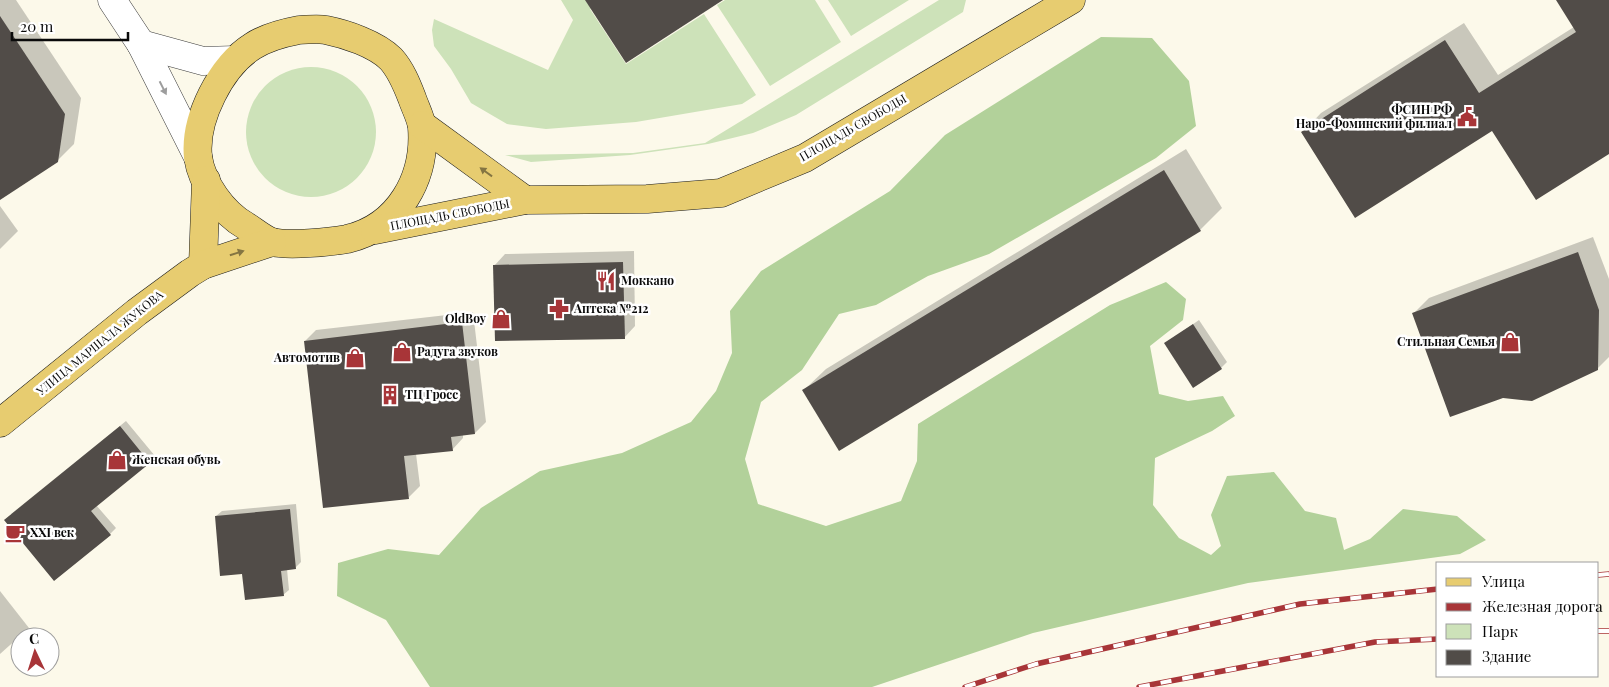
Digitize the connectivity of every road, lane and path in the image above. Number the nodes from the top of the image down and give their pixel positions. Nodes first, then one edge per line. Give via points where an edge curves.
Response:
1 (112, 0) edge
2 (1071, 0) edge
3 (140, 44) junction
4 (235, 60) junction
5 (422, 125) junction
6 (202, 167) junction
7 (525, 200) junction
8 (375, 230) junction
9 (272, 242) junction
10 (203, 265) junction
11 (0, 424) edge

1 - 3 street
2 - 7 main road, ПЛОЩАДЬ СВОБОДЫ via 805,158 721,193 647,199
3 - 4 street via 203,61
3 -> 6 street
4 - 5 main road via 253,46 276,35 299,30 324,30 370,45 390,59 405,80
4 - 6 main road via 208,101 201,126
7 -> 5 main road, ПЛОЩАДЬ СВОБОДЫ
5 - 8 main road via 418,173 401,205
6 - 9 main road via 219,204 230,215
6 - 10 main road
7 - 8 main road, ПЛОЩАДЬ СВОБОДЫ
8 - 9 main road, ПЛОЩАДЬ СВОБОДЫ via 347,239 313,243
10 -> 9 main road, УЛИЦА МАРШАЛА ЖУКОВА
10 - 11 main road, УЛИЦА МАРШАЛА ЖУКОВА via 137,312

